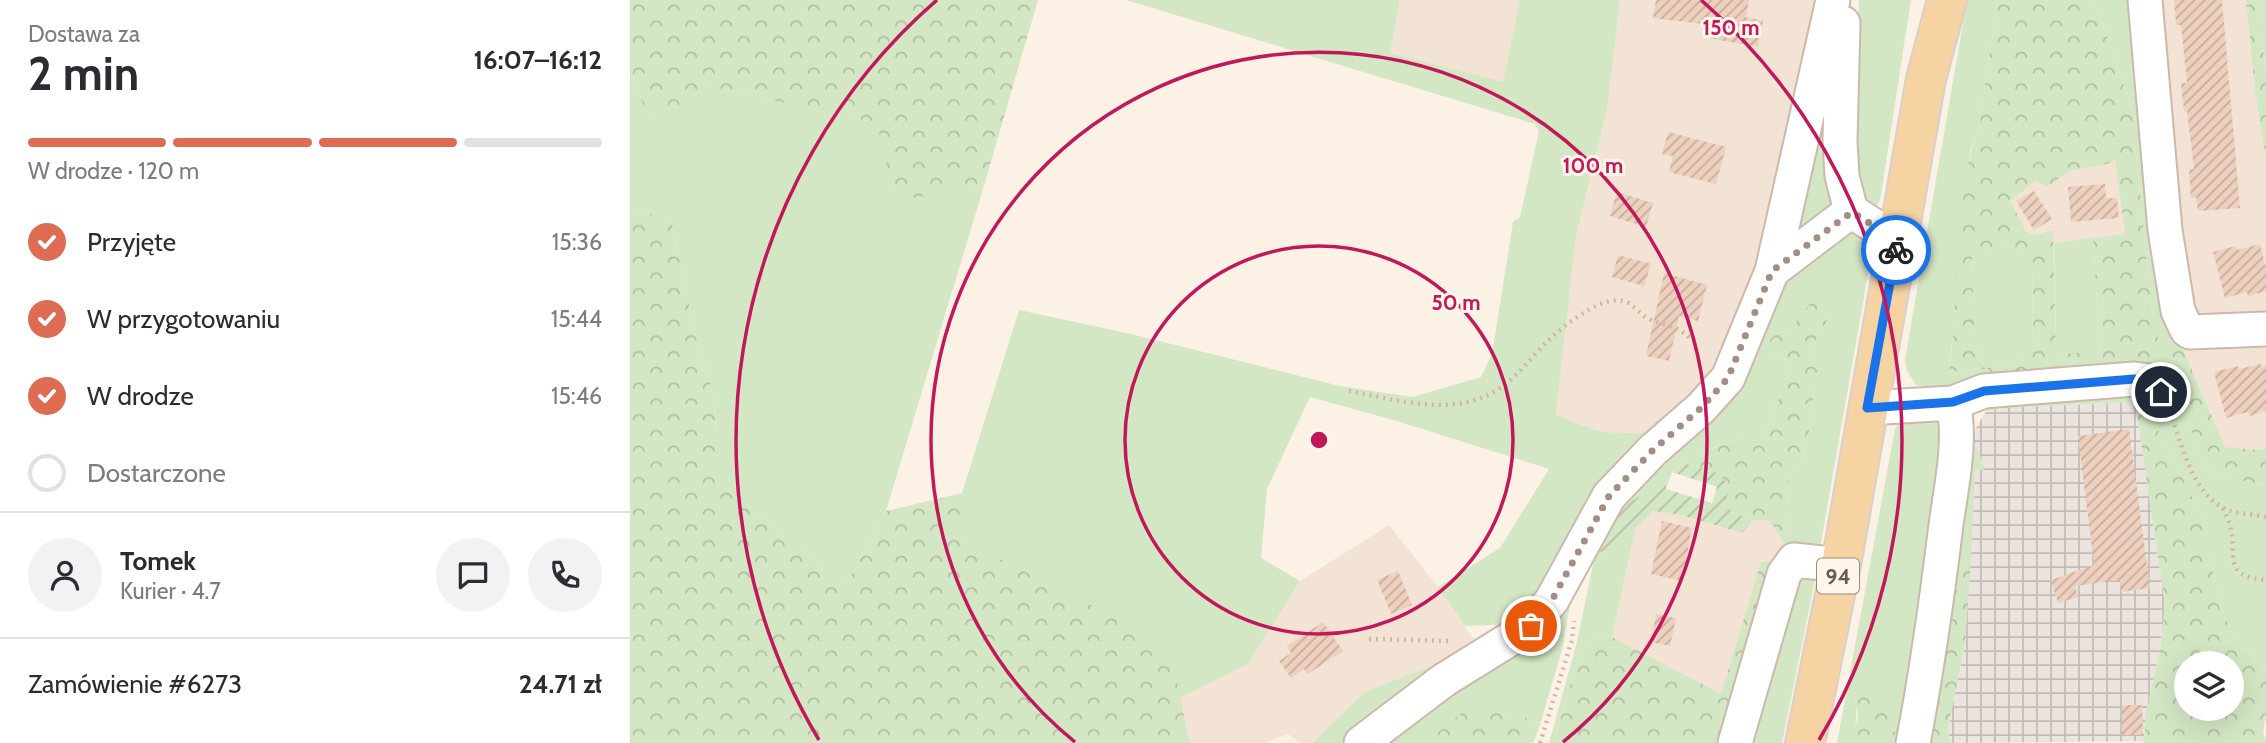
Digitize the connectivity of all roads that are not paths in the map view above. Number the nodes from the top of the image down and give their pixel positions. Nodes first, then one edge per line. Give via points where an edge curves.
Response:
1 (1833, 0) edge
2 (1843, 0) edge
3 (1933, 0) edge
4 (1947, 0) edge
5 (2145, 0) edge
6 (1926, 79) junction
7 (1852, 212) junction
8 (1898, 241) junction
9 (1772, 271) junction
10 (2266, 329) edge
11 (2161, 392) road end
12 (1953, 402) junction
13 (1867, 408) junction
14 (1841, 565) junction
15 (1361, 743) edge
16 (1735, 743) edge
17 (1805, 743) edge
18 (1913, 743) edge

1 - 9 street
2 - 7 street via 1840,141 1842,176
3 - 6 main road, 94
4 - 6 main road, 94
5 - 10 street via 2165,230 2178,311 2190,332
6 - 8 main road, 94
7 - 8 street
7 - 9 street
8 - 13 main road, 94
9 - 15 street via 1728,378 1609,496 1552,600 1531,626 1444,680
11 - 12 street via 2150,381 2134,379 1984,391
12 - 13 street
12 - 18 street via 1957,420 1951,491
13 - 14 main road, 94
14 - 16 street via 1794,560 1784,574
14 - 17 main road, 94

